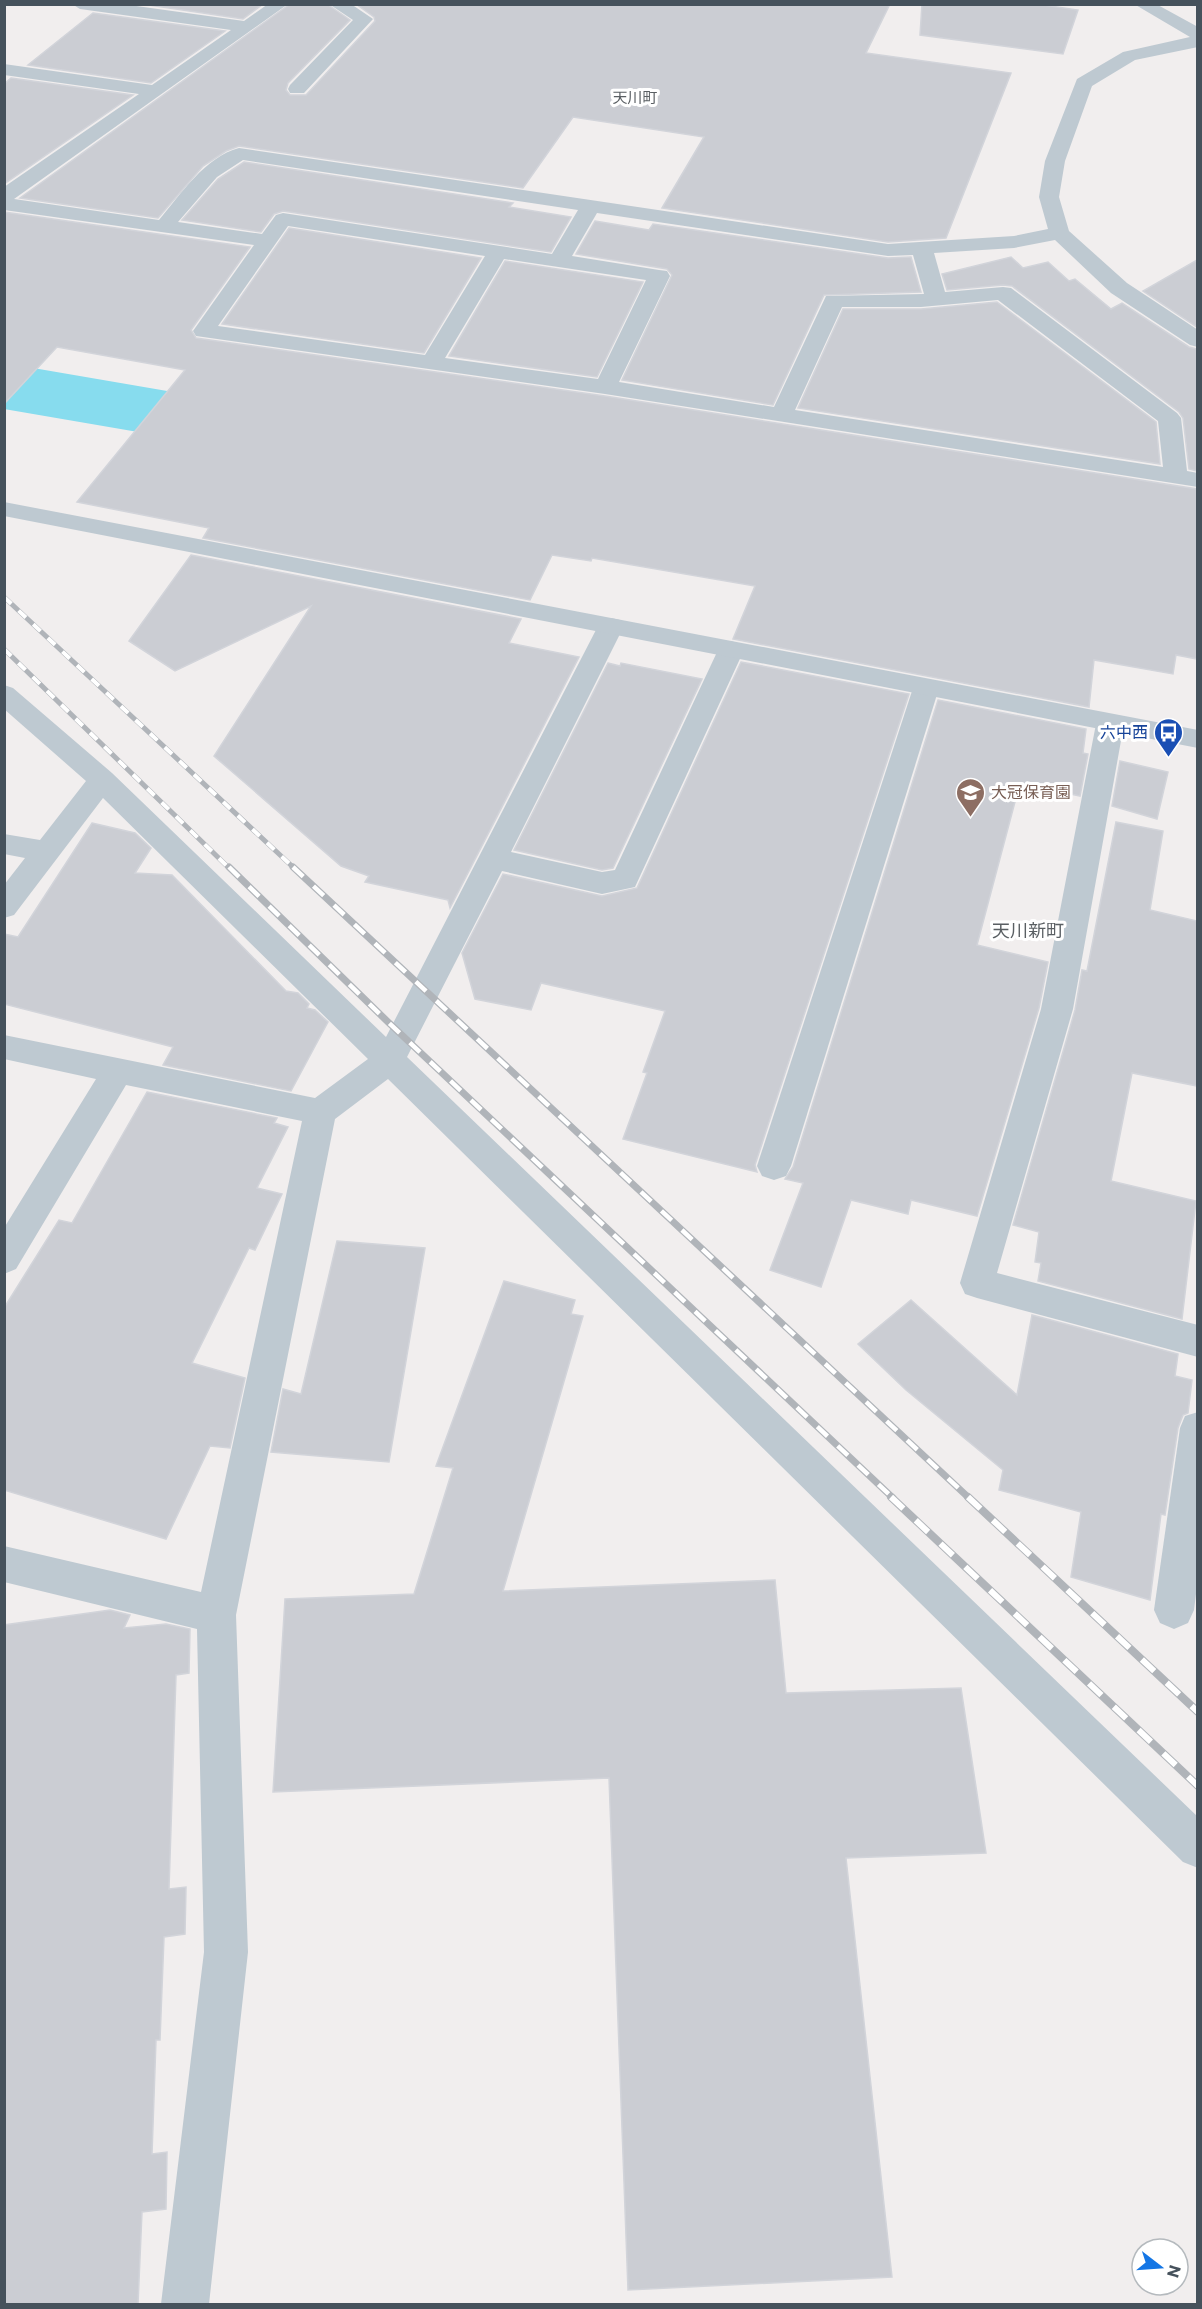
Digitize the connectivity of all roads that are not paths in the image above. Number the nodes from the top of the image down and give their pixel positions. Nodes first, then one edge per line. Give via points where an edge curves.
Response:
1 (81, 4) edge
2 (280, 4) edge
3 (337, 4) edge
4 (1142, 4) edge
5 (248, 27) junction
6 (1197, 34) edge
7 (1197, 41) edge
8 (4, 69) edge
9 (297, 89) dead end
10 (155, 92) junction
11 (4, 197) edge
12 (4, 204) edge
13 (591, 206) junction
14 (164, 225) junction
15 (1059, 233) junction
16 (267, 241) junction
17 (922, 248) junction
18 (498, 251) junction
19 (559, 260) junction
20 (936, 299) junction
21 (1197, 340) edge
22 (431, 363) junction
23 (605, 387) junction
24 (782, 414) junction
25 (1187, 477) edge
26 (4, 509) edge
27 (611, 626) junction
28 (731, 650) junction
29 (926, 688) junction
30 (4, 694) edge
31 (1110, 724) junction
32 (1197, 740) edge
33 (102, 780) junction
34 (4, 844) edge
35 (47, 852) junction
36 (493, 859) junction
37 (4, 907) edge
38 (4, 1047) edge
39 (389, 1061) junction
40 (118, 1070) junction
41 (320, 1112) junction
42 (774, 1166) dead end
43 (4, 1259) edge
44 (1197, 1341) edge
45 (1197, 1428) edge
46 (4, 1564) edge
47 (1174, 1610) dead end
48 (216, 1615) junction
49 (1197, 1847) edge
50 (185, 2304) edge

1 - 5 street
2 - 5 street
3 - 9 street via 364,19
4 - 6 street
5 - 10 street
7 - 15 street via 1129,56 1084,83 1055,161 1049,197
8 - 10 street
10 - 11 street
12 - 14 street
13 - 14 street via 238,154 210,173
13 - 17 street via 888,250
13 - 19 street
14 - 16 street
15 - 17 street via 1014,242
15 - 21 street via 1119,288
16 - 18 street via 283,219
16 - 22 street via 204,331
17 - 20 street
18 - 19 street
18 - 22 street
19 - 23 street via 659,276
20 - 24 street via 834,301
20 - 25 street via 1003,293 1169,418
22 - 23 street
23 - 24 street
24 - 25 street
26 - 27 street
27 - 28 street
27 - 36 street
28 - 29 street
28 - 36 street via 625,879 602,883
29 - 31 street
29 - 42 street
30 - 33 street
31 - 32 street
31 - 44 street via 1057,1009 977,1283
33 - 35 street
33 - 39 street
34 - 35 street
35 - 37 street
36 - 39 street
38 - 40 street
39 - 41 street
39 - 49 street
40 - 41 street
40 - 43 street
41 - 48 street
45 - 47 street
46 - 48 street
48 - 50 street via 226,1953

